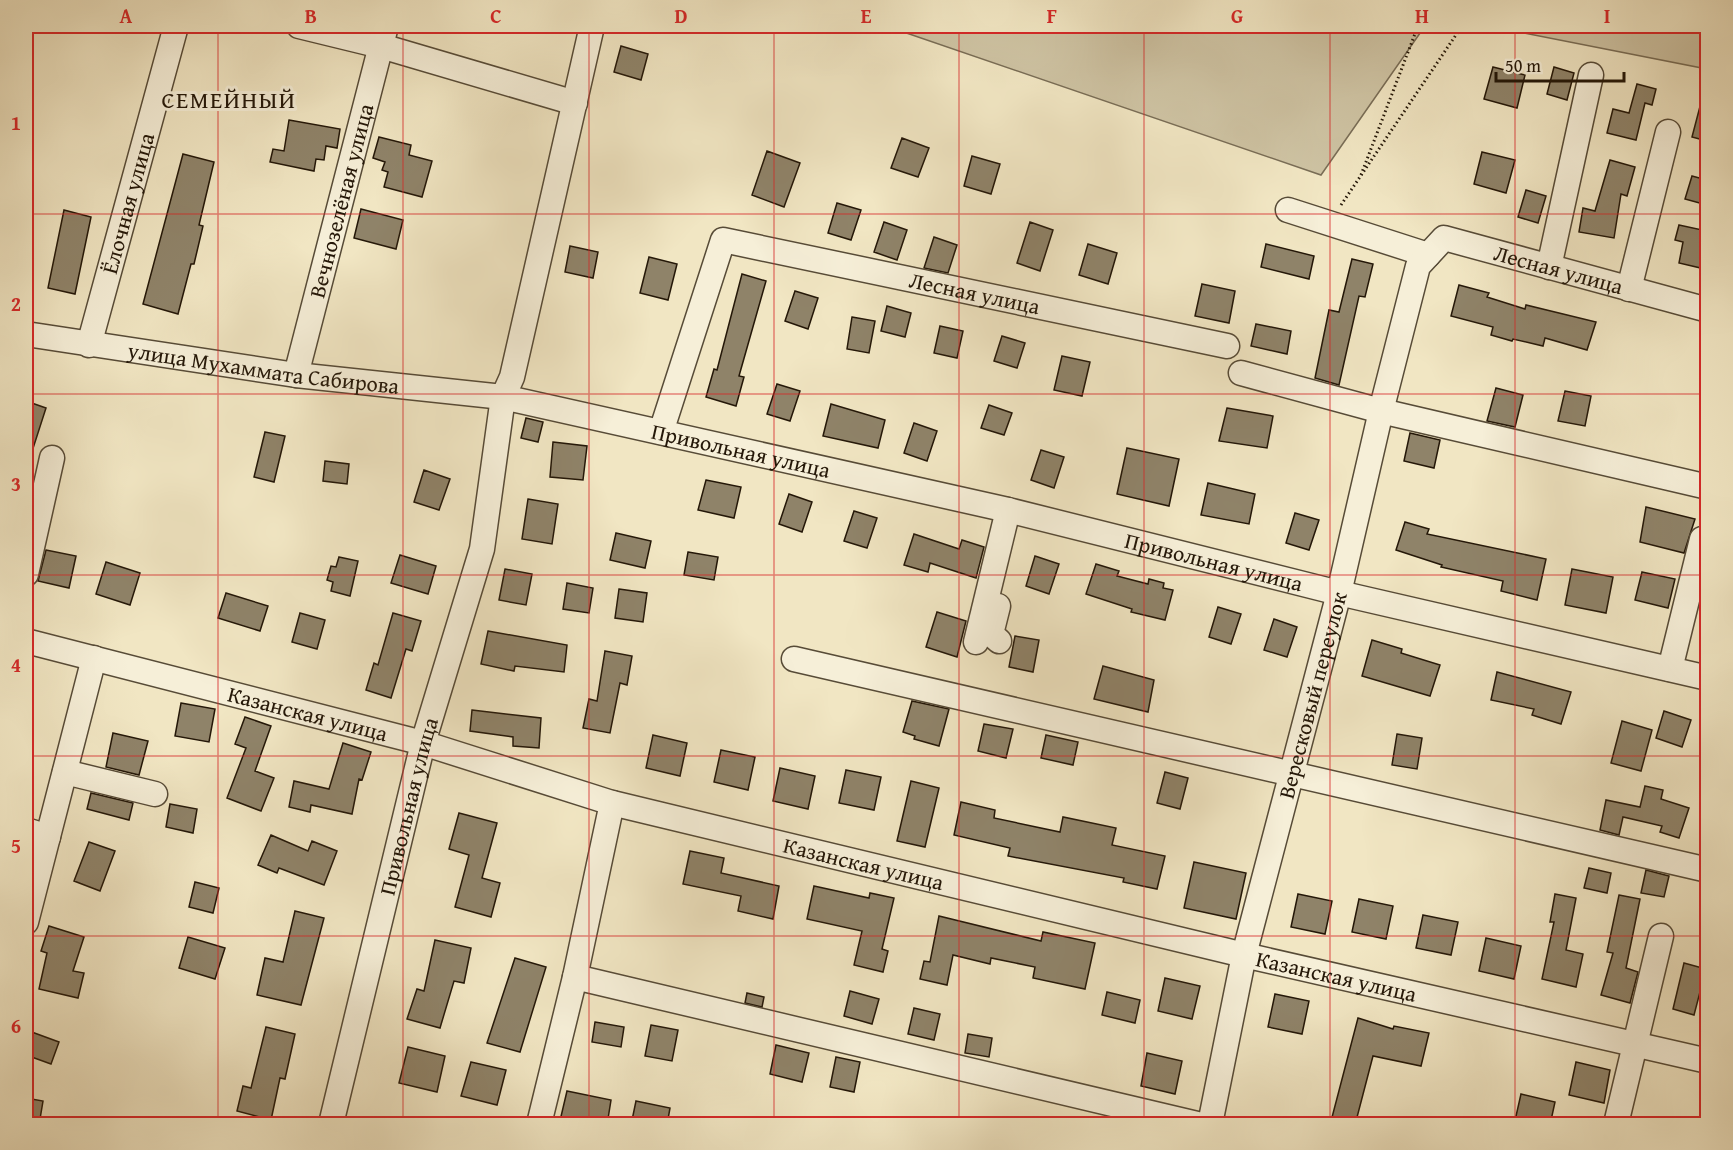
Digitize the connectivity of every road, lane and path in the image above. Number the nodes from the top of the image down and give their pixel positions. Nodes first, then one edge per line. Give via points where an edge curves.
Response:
1 (176, 26) edge
2 (299, 26) edge
3 (592, 26) edge
4 (1418, 26) edge
5 (1462, 26) edge
6 (384, 36) edge
7 (1591, 75) dead end
8 (576, 103) junction
9 (1668, 132) dead end
10 (1358, 181) junction
11 (1348, 195) dead end
12 (1288, 210) dead end
13 (1423, 260) junction
14 (1549, 267) junction
15 (1629, 289) junction
16 (1707, 310) edge
17 (26, 334) edge
18 (89, 345) junction
19 (1227, 346) dead end
20 (1241, 373) dead end
21 (296, 375) junction
22 (503, 397) junction
23 (1381, 411) junction
24 (661, 432) junction
25 (52, 458) dead end
26 (1707, 487) edge
27 (1013, 511) junction
28 (1702, 539) dead end
29 (26, 574) edge
30 (1340, 593) junction
31 (26, 641) edge
32 (987, 642) dead end
33 (94, 658) junction
34 (795, 659) dead end
35 (1670, 669) junction
36 (1707, 678) edge
37 (423, 743) junction
38 (65, 772) junction
39 (1292, 776) junction
40 (155, 794) dead end
41 (612, 803) junction
42 (26, 830) edge
43 (48, 837) junction
44 (1707, 870) edge
45 (26, 921) edge
46 (1661, 936) dead end
47 (1244, 955) junction
48 (575, 976) junction
49 (1635, 1044) junction
50 (1707, 1061) edge
51 (331, 1125) edge
52 (539, 1125) edge
53 (1197, 1125) edge
54 (1209, 1125) edge
55 (1616, 1125) edge

1 - 18 street, Ёлочная улица
2 - 6 street
3 - 8 street
4 - 10 path
5 - 10 path
6 - 8 street
6 - 21 street, Вечнозелёная улица
7 - 14 street
8 - 22 street via 512,377
9 - 15 street
10 - 11 path
12 - 13 street
13 - 14 street, Лесная улица via 1444,238
13 - 23 street, Вересковый переулок
14 - 15 street, Лесная улица
15 - 16 street, Лесная улица
17 - 18 street, улица Мухаммата Сабирова
18 - 21 street, улица Мухаммата Сабирова
19 - 24 street, Лесная улица via 723,240
20 - 23 street
21 - 22 street, улица Мухаммата Сабирова
22 - 24 street, Привольная улица
22 - 37 street, Привольная улица via 482,549
23 - 26 street
23 - 30 street, Вересковый переулок
24 - 27 street, Привольная улица
25 - 29 street
27 - 30 street, Привольная улица
27 - 32 street via 992,634
28 - 35 street
30 - 35 street, Привольная улица
30 - 39 street, Вересковый переулок
31 - 33 street, Казанская улица
33 - 37 street, Казанская улица
33 - 38 street
34 - 39 street
35 - 36 street, Привольная улица
37 - 41 street, Казанская улица
37 - 51 street, Привольная улица
38 - 40 street
38 - 43 street
39 - 44 street
39 - 47 street, Вересковый переулок
41 - 47 street, Казанская улица
41 - 48 street
42 - 43 street
43 - 45 street
46 - 49 street
47 - 49 street, Казанская улица
47 - 54 street, Вересковый переулок
48 - 52 street
48 - 53 street
49 - 50 street, Казанская улица
49 - 55 street

